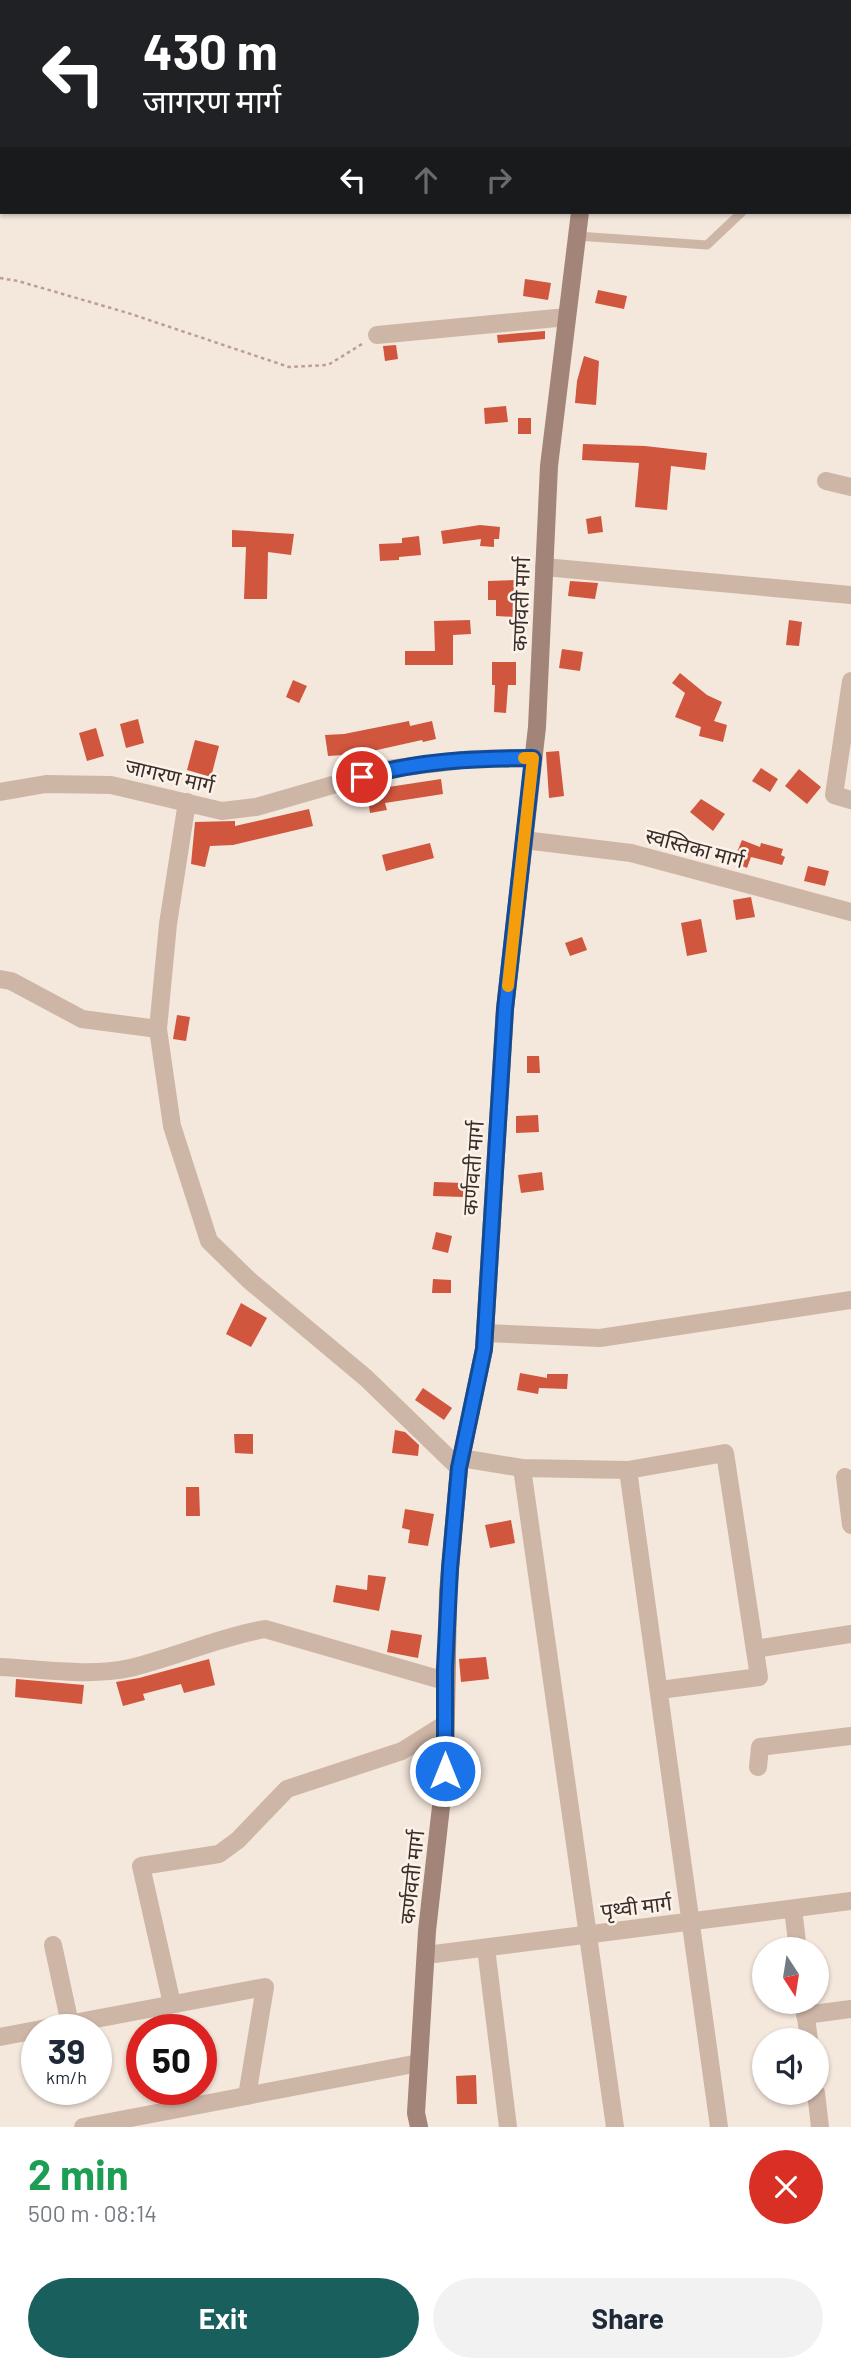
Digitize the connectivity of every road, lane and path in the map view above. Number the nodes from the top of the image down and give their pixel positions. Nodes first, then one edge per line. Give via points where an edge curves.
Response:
1 (580, 214) edge
2 (740, 214) edge
3 (577, 236) junction
4 (0, 278) edge
5 (567, 317) junction
6 (377, 335) joint
7 (826, 481) dead end
8 (851, 487) edge
9 (544, 567) junction
10 (851, 595) edge
11 (850, 691) edge
12 (533, 758) junction
13 (0, 792) edge
14 (851, 800) edge
15 (187, 802) junction
16 (524, 840) junction
17 (851, 912) edge
18 (0, 979) edge
19 (158, 1030) junction
20 (851, 1300) edge
21 (485, 1333) junction
22 (460, 1463) junction
23 (522, 1468) junction
24 (628, 1470) junction
25 (845, 1477) dead end
26 (851, 1525) edge
27 (851, 1634) edge
28 (755, 1649) junction
29 (0, 1667) edge
30 (445, 1681) junction
31 (660, 1690) junction
32 (445, 1724) junction
33 (851, 1736) edge
34 (758, 1767) dead end
35 (851, 1901) edge
36 (793, 1909) junction
37 (692, 1921) junction
38 (589, 1935) junction
39 (796, 1937) edge
40 (53, 1945) dead end
41 (485, 1948) junction
42 (426, 1955) junction
43 (172, 2004) junction
44 (830, 2009) edge
45 (851, 2009) edge
46 (68, 2014) edge
47 (112, 2016) edge
48 (21, 2033) edge
49 (0, 2037) edge
50 (419, 2063) junction
51 (247, 2095) junction
52 (817, 2105) edge
53 (83, 2127) edge
54 (419, 2127) edge
55 (508, 2127) edge
56 (615, 2127) edge
57 (719, 2127) edge
58 (820, 2127) edge

1 - 3 main road, कर्णवती मार्ग
2 - 3 lane via 707,245
3 - 5 main road, कर्णवती मार्ग
4 - 6 path via 128,313 289,367 328,365
5 - 6 street
5 - 9 main road, कर्णवती मार्ग via 548,466
7 - 8 street
9 - 10 street
9 - 12 main road, कर्णवती मार्ग
11 - 14 street via 834,795
12 - 15 street, जागरण मार्ग via 472,759 388,769 256,807 222,811
12 - 16 main road, कर्णवती मार्ग
13 - 15 street, जागरण मार्ग via 46,784 110,785
15 - 19 street
16 - 17 street, स्वस्तिका मार्ग via 631,853
16 - 21 main road, कर्णवती मार्ग via 505,1009
18 - 19 street via 82,1018
19 - 22 street via 172,1126 209,1241
20 - 21 street via 600,1338
21 - 22 main road, कर्णवती मार्ग
22 - 23 street
22 - 30 main road, कर्णवती मार्ग
23 - 24 street
23 - 38 street
24 - 28 street via 725,1453
24 - 31 street
25 - 26 street
27 - 28 street
28 - 31 street via 759,1677
29 - 30 street via 104,1672 265,1629
30 - 32 main road, कर्णवती मार्ग
31 - 37 street
32 - 42 main road, कर्णवती मार्ग via 445,1771
32 - 43 street via 402,1751 287,1789 219,1854 141,1866
33 - 34 street via 760,1747
35 - 36 street, पृथ्वी मार्ग
36 - 37 street, पृथ्वी मार्ग
36 - 39 street
37 - 38 street, पृथ्वी मार्ग
37 - 57 street
38 - 41 street, पृथ्वी मार्ग
38 - 56 street
40 - 46 street
41 - 42 street, पृथ्वी मार्ग
41 - 55 street
42 - 50 main road, कर्णवती मार्ग
43 - 47 street
43 - 51 street via 265,1987
44 - 45 street
48 - 49 street
50 - 51 street
50 - 54 main road, कर्णवती मार्ग
51 - 53 street
52 - 58 street

